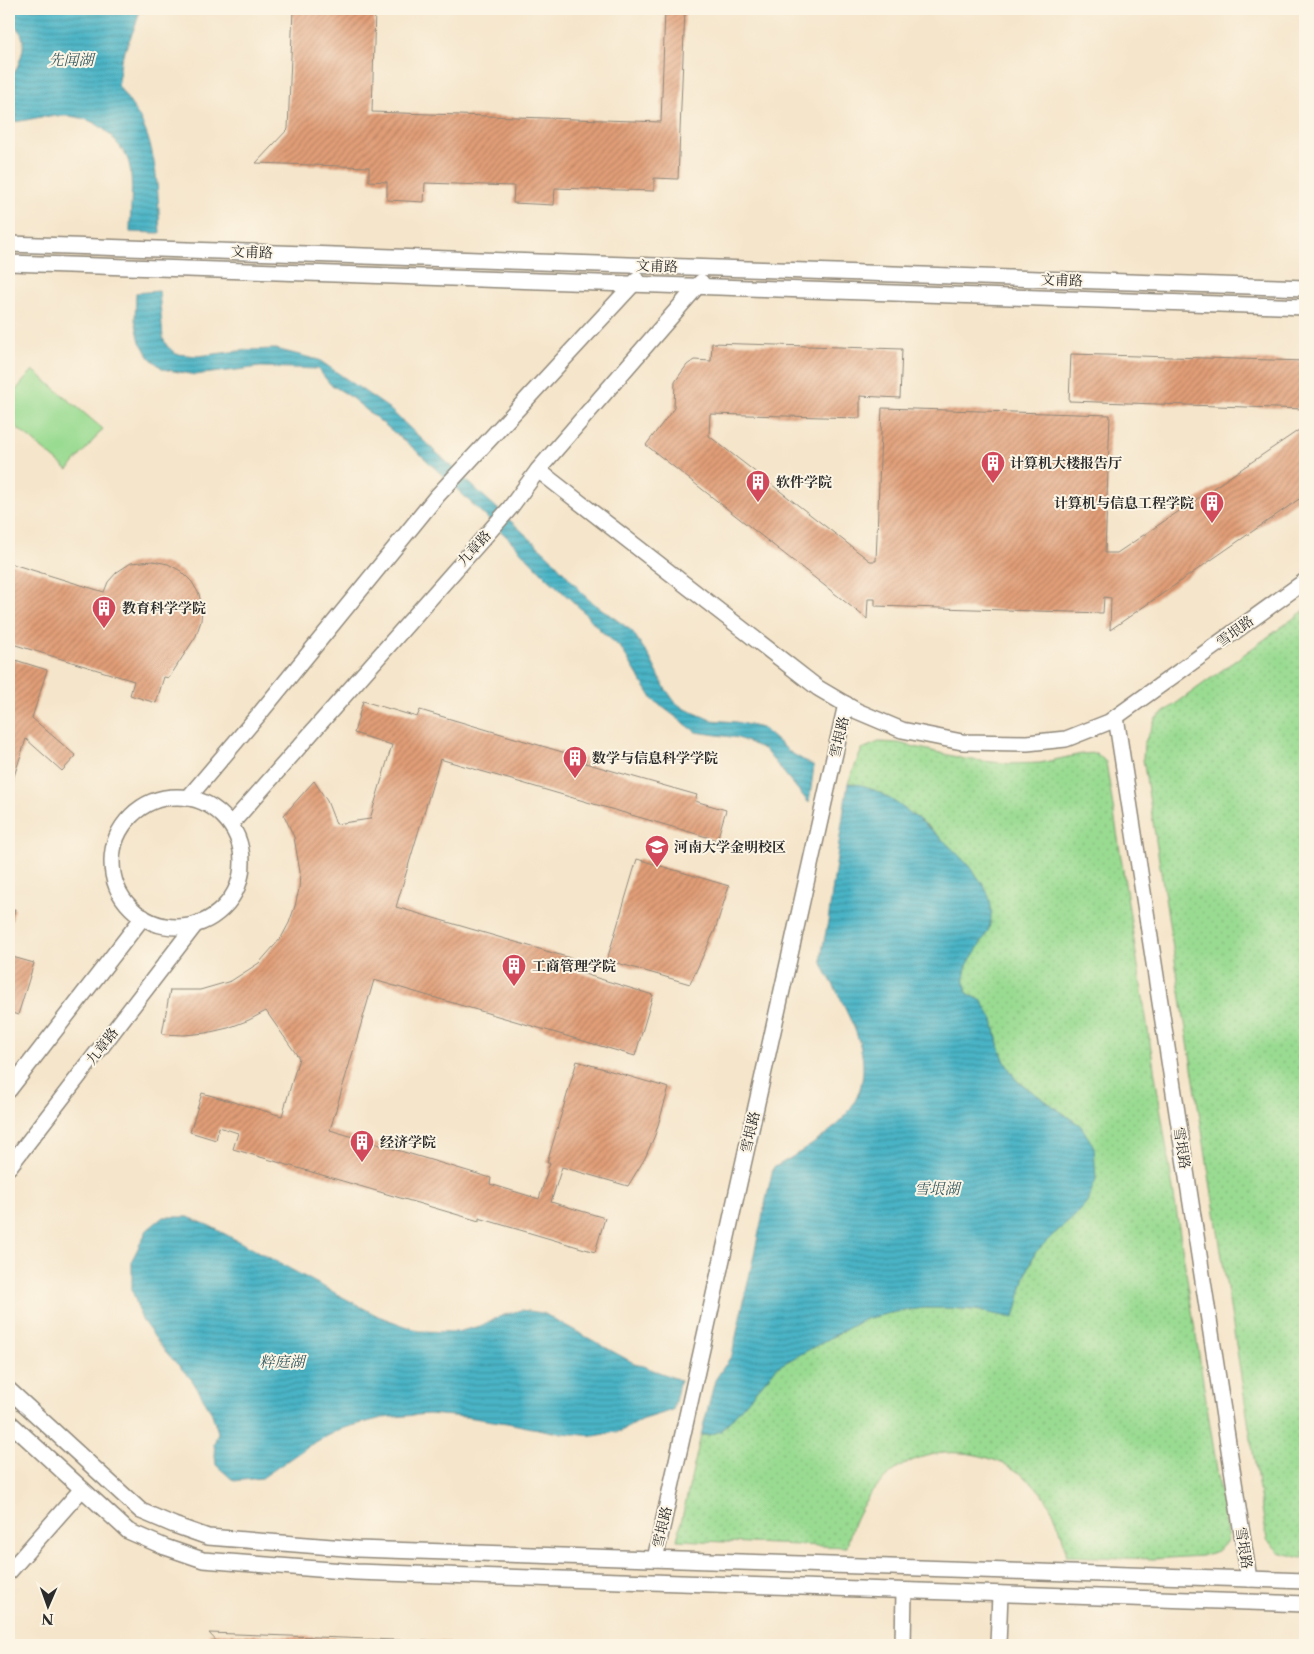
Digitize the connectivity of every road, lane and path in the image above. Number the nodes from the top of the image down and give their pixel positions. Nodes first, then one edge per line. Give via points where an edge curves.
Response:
1 (9, 244) edge
2 (9, 263) edge
3 (650, 266) junction
4 (714, 268) junction
5 (633, 284) junction
6 (698, 286) junction
7 (1305, 288) edge
8 (1305, 307) edge
9 (538, 470) junction
10 (1305, 581) edge
11 (846, 704) junction
12 (1116, 717) junction
13 (188, 798) junction
14 (231, 824) junction
15 (143, 917) junction
16 (195, 925) junction
17 (9, 1090) edge
18 (9, 1167) edge
19 (9, 1390) edge
20 (9, 1422) edge
21 (82, 1489) junction
22 (654, 1559) junction
23 (9, 1572) edge
24 (1249, 1579) junction
25 (1305, 1581) edge
26 (904, 1591) junction
27 (1000, 1594) junction
28 (1305, 1604) edge
29 (902, 1645) edge
30 (998, 1645) edge

1 - 3 lane, 文甫路
2 - 5 lane, 文甫路
3 - 4 lane, 文甫路
3 - 5 lane
4 - 6 lane, 九章路
4 - 7 lane, 文甫路
5 - 6 lane, 文甫路
5 - 13 lane via 437,496
6 - 8 lane, 文甫路
6 - 9 lane, 九章路
9 - 11 lane, 雪垠路 via 818,688
9 - 14 lane, 九章路 via 510,508
10 - 12 lane, 雪垠路
11 - 12 lane, 雪垠路 via 902,730 962,742 1027,743 1066,739
11 - 22 lane, 雪垠路
12 - 24 lane, 雪垠路
13 - 14 lane via 211,806
13 - 15 lane via 163,798 147,804 134,813 115,841 113,874 119,891 129,906
14 - 16 lane via 241,845 241,878 225,906 211,918
15 - 16 lane via 177,927
15 - 17 lane
16 - 18 lane, 九章路
19 - 22 lane via 141,1511 208,1537 357,1549
20 - 21 lane
21 - 23 lane
21 - 26 lane via 128,1531 203,1560 356,1572
22 - 24 lane
24 - 25 lane
26 - 27 lane
26 - 29 lane
27 - 28 lane
27 - 30 lane

